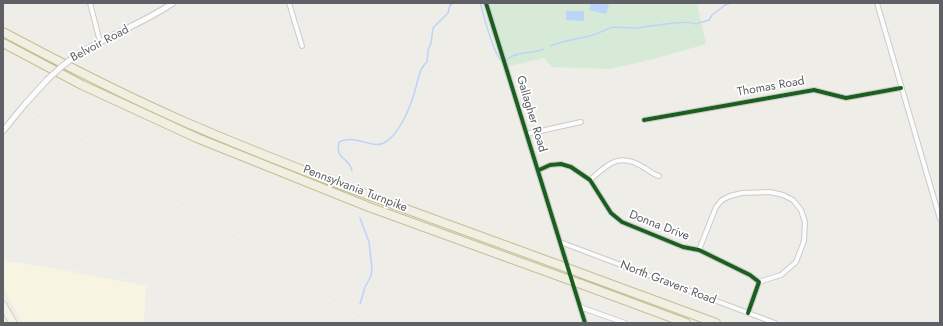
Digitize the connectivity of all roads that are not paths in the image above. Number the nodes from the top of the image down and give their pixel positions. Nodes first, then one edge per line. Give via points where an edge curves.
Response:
1 (90, 3) edge
2 (173, 3) edge
3 (289, 3) edge
4 (486, 3) edge
5 (877, 3) edge
6 (3, 32) edge
7 (100, 42) junction
8 (3, 43) edge
9 (302, 46) dead end
10 (902, 88) junction
11 (644, 120) dead end
12 (581, 122) dead end
13 (3, 131) edge
14 (527, 134) junction
15 (538, 170) junction
16 (659, 176) dead end
17 (590, 180) junction
18 (940, 219) edge
19 (560, 242) junction
20 (699, 250) junction
21 (759, 282) junction
22 (3, 305) edge
23 (580, 307) junction
24 (748, 313) junction
25 (13, 323) edge
26 (585, 323) edge
27 (625, 323) edge
28 (686, 323) edge
29 (716, 323) edge
30 (775, 323) edge

1 - 7 street
2 - 7 street, Belvoir Road via 144,21
3 - 9 street
4 - 14 street, Gallagher Road
5 - 10 street
6 - 29 highway, Pennsylvania Turnpike, bridge via 116,90 204,130
7 - 13 street, Belvoir Road, bridge via 61,67
8 - 28 highway, Pennsylvania Turnpike, bridge via 82,85 197,138 369,207
10 - 11 street, Thomas Road via 846,98 814,90
10 - 18 street
12 - 14 street
14 - 15 street, Gallagher Road
15 - 17 street, Donna Drive via 561,164 571,167
15 - 19 street, Gallagher Road
16 - 17 street via 634,162 622,159 608,164
17 - 20 street, Donna Drive via 611,213 622,222 683,247
19 - 23 street, Gallagher Road
19 - 24 street, North Gravers Road
20 - 21 street, Donna Drive
20 - 21 street via 716,207 722,200 742,193 770,192 793,200 801,210 805,222 804,241 796,262 781,275
21 - 24 street
22 - 25 main road
23 - 26 street, Gallagher Road
23 - 27 street
24 - 30 street, North Gravers Road

